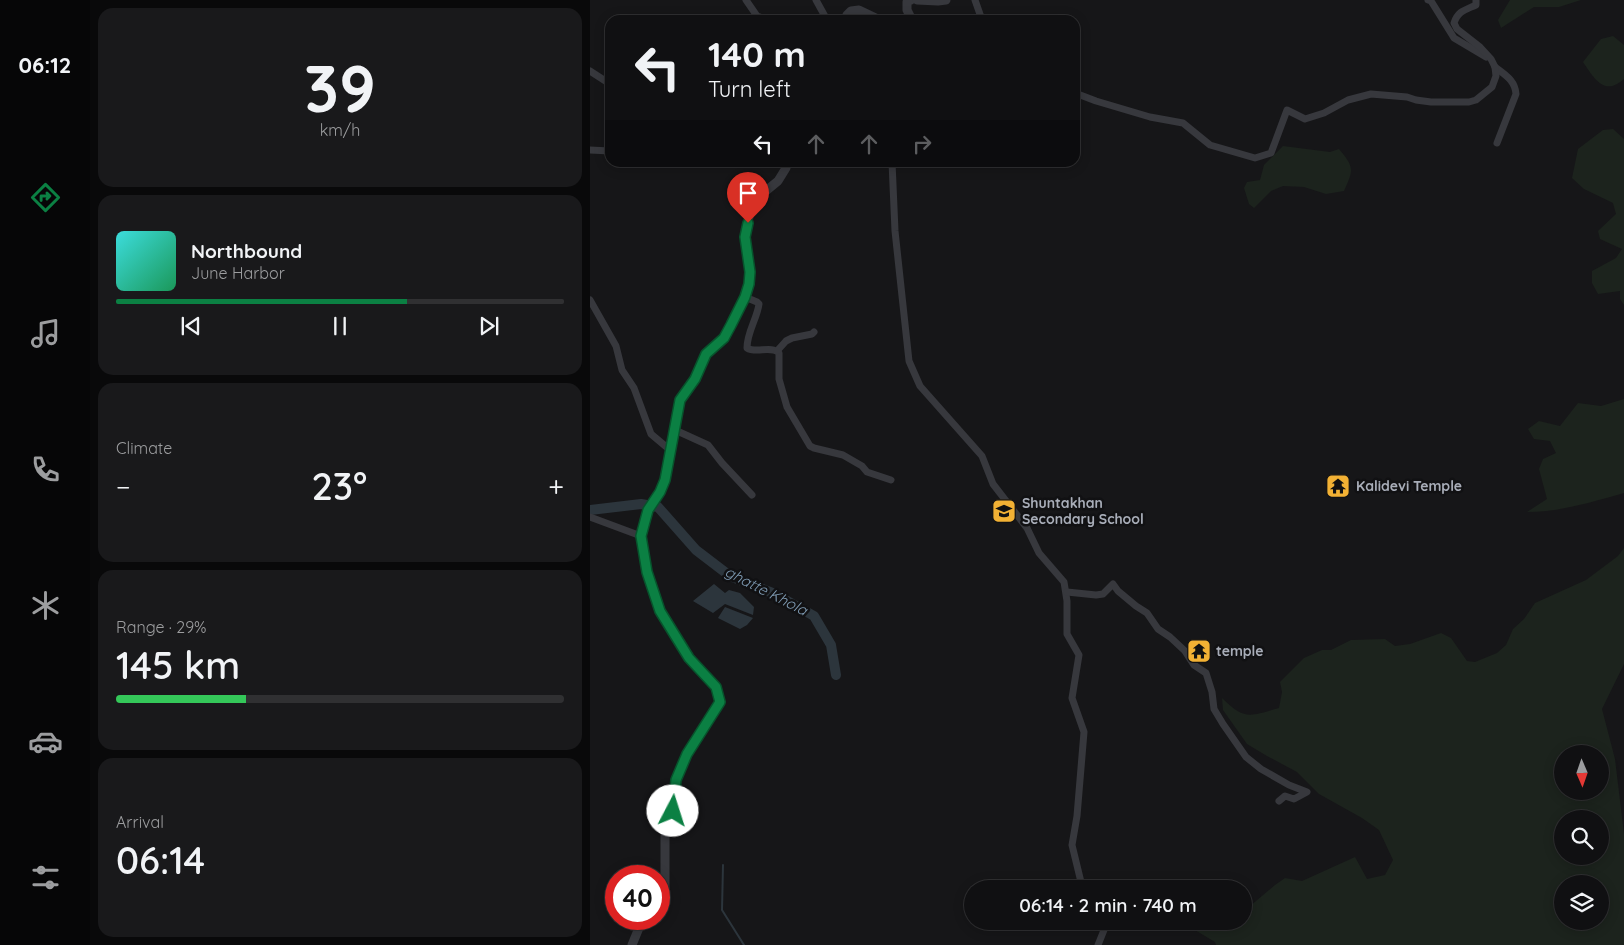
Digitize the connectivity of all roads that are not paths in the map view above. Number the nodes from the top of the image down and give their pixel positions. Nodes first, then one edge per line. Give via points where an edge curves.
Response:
1 (746, 0) edge
2 (816, 0) edge
3 (911, 0) edge
4 (917, 0) edge
5 (946, 0) edge
6 (975, 0) edge
7 (1428, 0) edge
8 (1476, 0) edge
9 (756, 15) edge
10 (824, 15) edge
11 (847, 15) edge
12 (870, 15) edge
13 (910, 15) edge
14 (980, 15) edge
15 (1491, 60) junction
16 (1495, 67) junction
17 (590, 71) edge
18 (605, 81) edge
19 (1080, 95) edge
20 (1497, 144) dead end
21 (590, 150) edge
22 (605, 151) edge
23 (786, 167) edge
24 (892, 167) edge
25 (745, 297) junction
26 (590, 300) edge
27 (814, 332) dead end
28 (778, 351) junction
29 (675, 430) junction
30 (670, 450) junction
31 (891, 480) dead end
32 (752, 495) dead end
33 (590, 517) edge
34 (641, 536) junction
35 (1067, 592) junction
36 (1279, 801) dead end
37 (665, 865) edge
38 (1081, 880) edge
39 (638, 930) edge
40 (1104, 930) edge
41 (632, 945) edge
42 (1098, 945) edge

1 - 9 street
2 - 10 street
3 - 13 street via 907,2
4 - 5 street
6 - 14 street
7 - 15 street via 1454,38
8 - 15 street via 1476,5 1461,10 1454,23
11 - 12 street via 852,10 859,10
15 - 16 street
16 - 19 street via 1492,87 1469,102 1431,102 1371,94 1348,100 1305,119 1287,110 1270,153 1255,158 1210,145 1183,123 1150,117
16 - 20 street via 1513,81 1516,88
17 - 18 street
21 - 22 street
23 - 25 street via 778,181 751,207 745,237 750,272
24 - 35 street via 895,231 909,361 920,386 982,456 993,484 1027,528 1039,553 1064,582
25 - 28 street via 759,304 747,348
25 - 29 street via 724,338 706,354 695,379 680,400
26 - 30 street via 616,346 622,370 634,388 651,434
27 - 28 street via 792,338
28 - 31 street via 780,384 787,407 810,446 843,455 867,472
29 - 30 street
29 - 32 street via 708,445
30 - 34 street via 665,480 648,510
33 - 34 street
34 - 37 street via 647,572 660,611 689,658 716,687 720,702 687,754 676,780 673,811 665,836
35 - 36 street via 1103,594 1113,584 1147,613 1158,630 1185,650 1194,665 1206,673 1214,709 1246,757 1261,769 1307,792 1294,799 1284,796
35 - 38 street via 1067,634 1078,655 1072,698 1084,732 1072,845
39 - 41 street
40 - 42 street

